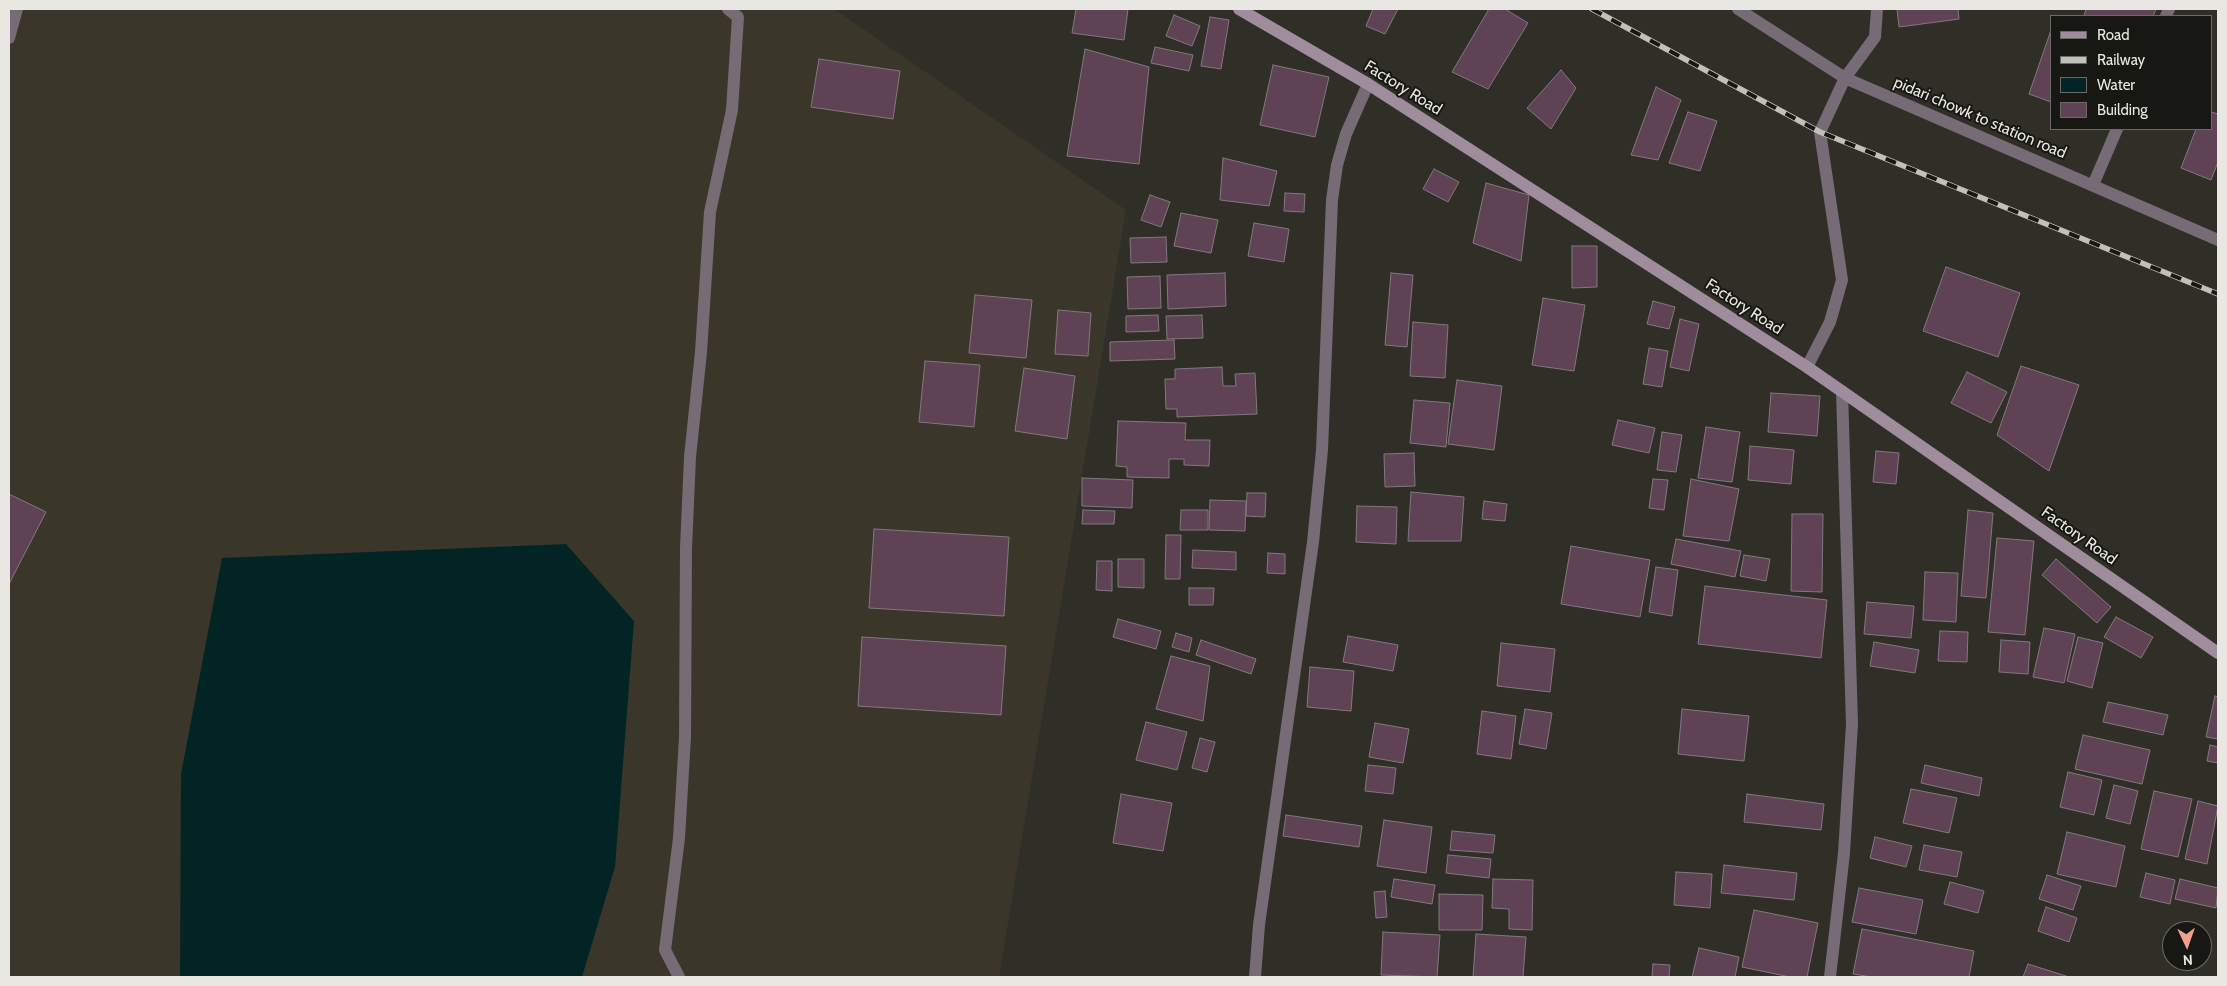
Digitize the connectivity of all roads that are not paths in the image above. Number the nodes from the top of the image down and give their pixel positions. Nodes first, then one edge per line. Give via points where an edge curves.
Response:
1 (17, 9) edge
2 (728, 9) edge
3 (1239, 9) edge
4 (1738, 9) edge
5 (1877, 9) edge
6 (9, 38) edge
7 (1845, 78) junction
8 (1368, 84) junction
9 (2117, 130) edge
10 (2093, 185) junction
11 (2218, 240) edge
12 (1807, 367) junction
13 (1842, 391) junction
14 (2218, 653) edge
15 (679, 977) edge
16 (1255, 977) edge
17 (1830, 977) edge

1 - 6 street
2 - 15 street via 738,17 732,110 710,212 701,352 689,466 685,737 679,838 665,950
3 - 8 main road, Factory Road
4 - 7 street, pidari chowk to station road
5 - 7 street via 1874,36
7 - 10 street, pidari chowk to station road
7 - 12 street via 1820,132 1842,280 1830,322
8 - 12 main road, Factory Road
8 - 16 street via 1346,134 1337,164 1332,200 1322,450 1314,542 1259,925
9 - 10 street
10 - 11 street, pidari chowk to station road
12 - 13 main road, Factory Road
13 - 14 main road, Factory Road
13 - 17 street via 1852,724 1844,852

